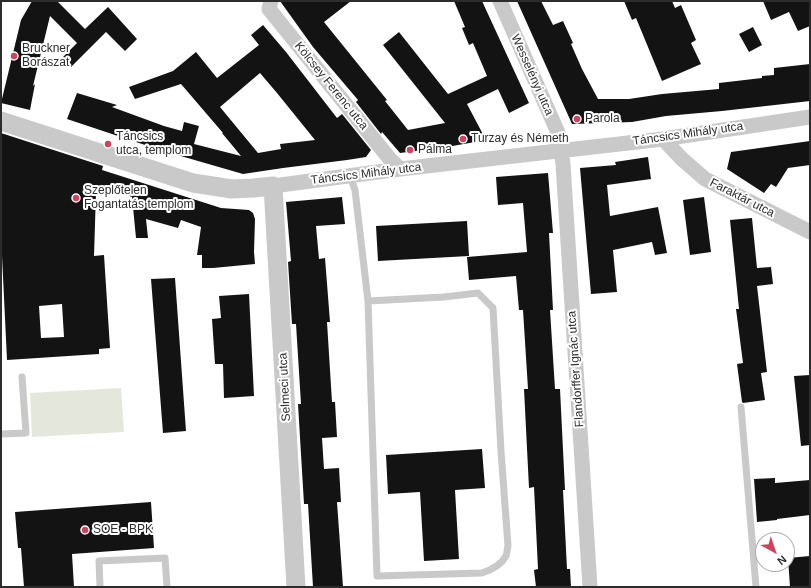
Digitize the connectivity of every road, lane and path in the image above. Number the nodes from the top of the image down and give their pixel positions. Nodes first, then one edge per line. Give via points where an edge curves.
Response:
1 (271, 1) edge
2 (500, 1) edge
3 (1, 114) edge
4 (810, 117) edge
5 (1, 121) edge
6 (25, 128) junction
7 (663, 139) junction
8 (562, 150) junction
9 (400, 169) junction
10 (350, 176) junction
11 (273, 186) junction
12 (810, 232) edge
13 (368, 301) junction
14 (22, 377) dead end
15 (741, 407) dead end
16 (1, 434) edge
17 (100, 587) edge
18 (167, 587) edge
19 (296, 587) edge
20 (590, 587) edge
21 (756, 587) edge

1 - 9 street, Kölcsey Ferenc utca via 269,9
2 - 8 street, Wesselényi utca via 559,135
3 - 6 street, Táncsics Mihály utca
4 - 7 street, Táncsics Mihály utca
5 - 6 street, Táncsics Mihály utca
6 - 11 street, Táncsics Mihály utca via 193,183 232,189
7 - 8 street, Táncsics Mihály utca
7 - 12 street, Faraktár utca via 705,179
8 - 9 street, Táncsics Mihály utca
8 - 20 street, Flandorffer Ignác utca
9 - 10 street, Táncsics Mihály utca
10 - 11 street, Táncsics Mihály utca
10 - 13 lane via 355,190
11 - 19 street, Selmeci utca
13 - 13 lane via 376,576 482,573 490,570 506,556 508,546 493,308 478,292 444,297
14 - 16 lane via 26,432
15 - 21 lane
17 - 18 lane via 99,561 166,558

